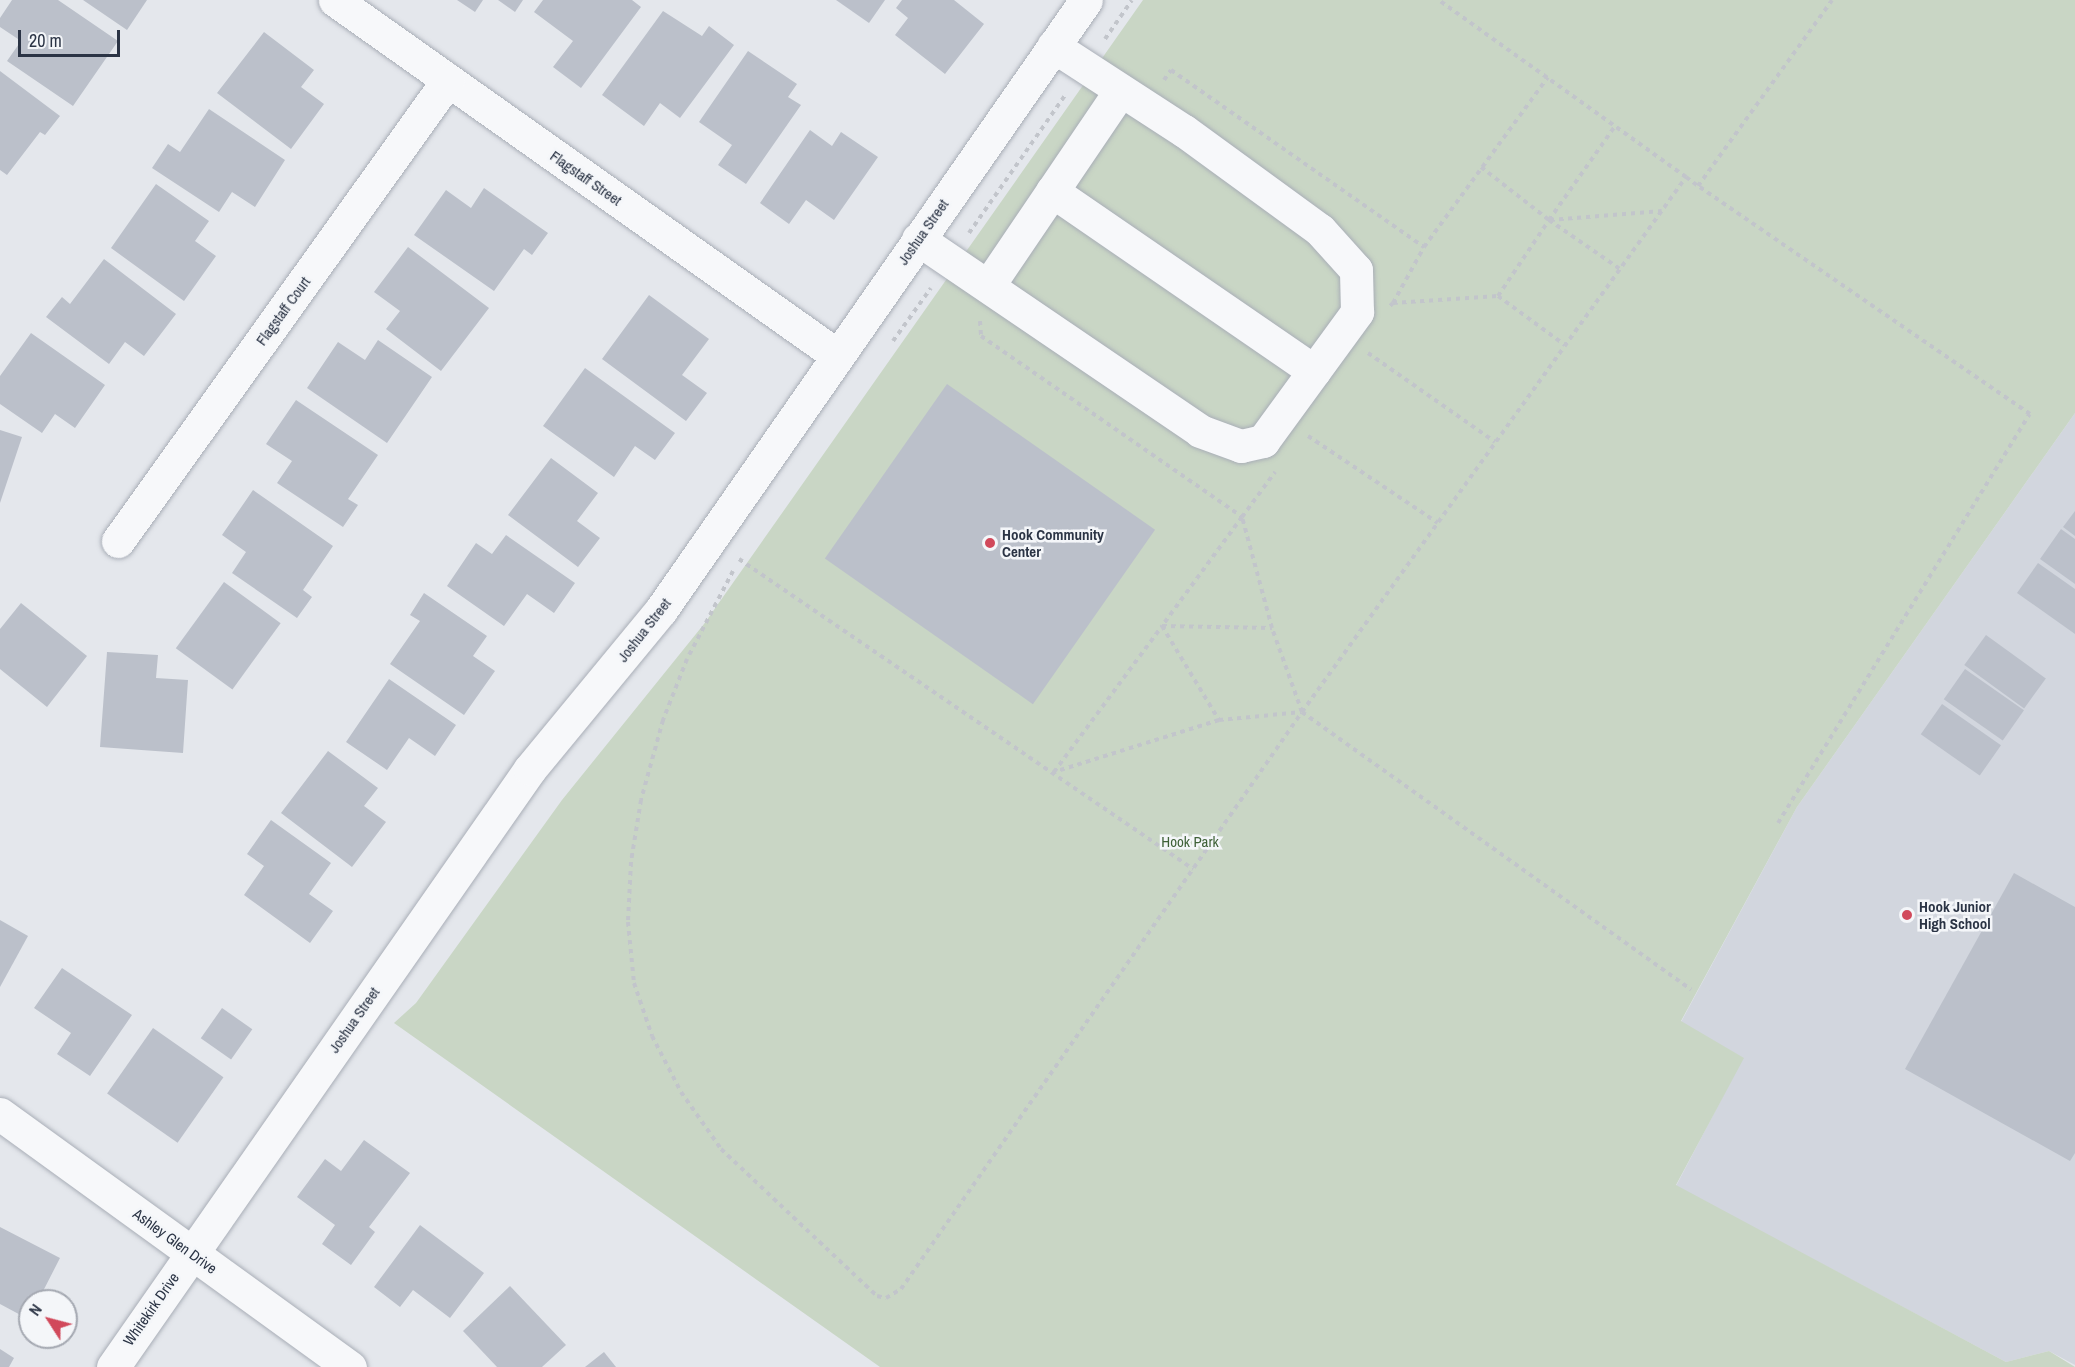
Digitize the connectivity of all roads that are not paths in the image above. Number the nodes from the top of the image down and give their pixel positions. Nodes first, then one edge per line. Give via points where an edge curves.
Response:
1 (335, 0) edge
2 (1086, 0) edge
3 (1053, 46) junction
4 (448, 80) junction
5 (1120, 91) junction
6 (1052, 191) junction
7 (918, 239) junction
8 (988, 286) junction
9 (838, 356) junction
10 (1314, 371) junction
11 (118, 541) dead end
12 (0, 1114) edge
13 (191, 1252) junction
14 (113, 1367) edge
15 (350, 1367) edge

1 - 4 street, Flagstaff Street
2 - 3 street, Joshua Street
3 - 5 street
3 - 7 street, Joshua Street
4 - 9 street, Flagstaff Street
4 - 11 street, Flagstaff Court
5 - 6 street
5 - 10 street via 1184,131 1320,230 1356,270 1357,312
6 - 8 street
6 - 10 street
7 - 8 street via 941,274
7 - 9 street, Joshua Street
8 - 10 street via 1200,431 1240,446 1263,441
9 - 13 street, Joshua Street via 662,610 530,770
12 - 13 street, Ashley Glen Drive
13 - 14 street, Whitekirk Drive
13 - 15 street, Ashley Glen Drive

